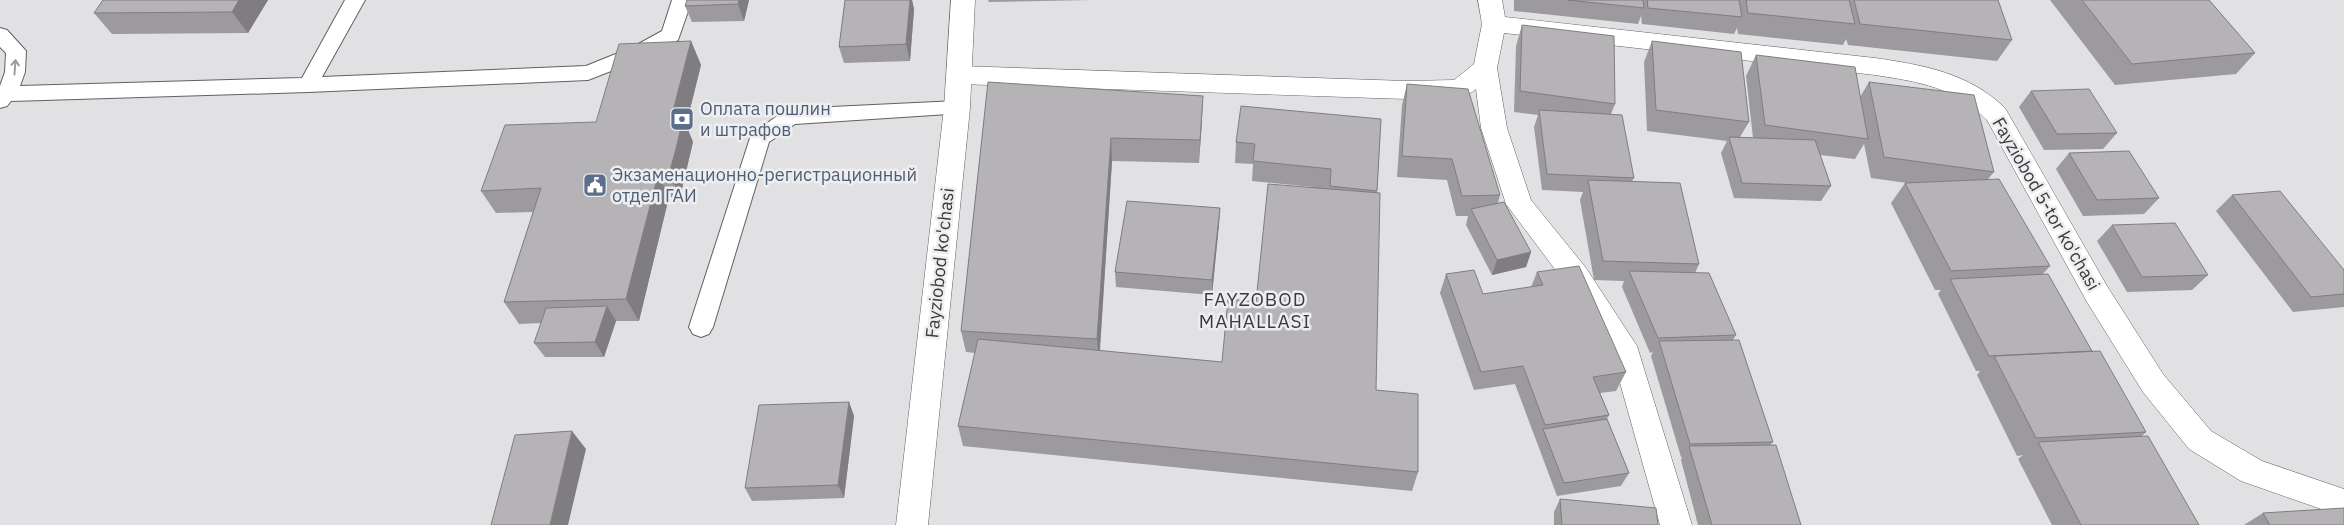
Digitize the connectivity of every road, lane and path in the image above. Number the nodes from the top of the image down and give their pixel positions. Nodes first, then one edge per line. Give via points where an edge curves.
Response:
1 (355, 0) edge
2 (682, 0) edge
3 (963, 0) edge
4 (1492, 12) edge
5 (0, 36) edge
6 (1485, 68) junction
7 (960, 75) junction
8 (308, 85) junction
9 (3, 98) edge
10 (957, 108) junction
11 (701, 327) dead end
12 (2344, 503) edge
13 (912, 525) edge
14 (1676, 525) edge

1 - 8 lane
2 - 8 lane via 671,36 588,73
3 - 7 street, Fayziobod ko'chasi
4 - 6 street
4 - 12 street, Fayziobod 5-tor ko'chasi via 1686,44 1925,75 1977,95 1996,114 2096,294 2153,383 2200,440 2252,472
9 -> 5 lane via 17,71 16,52
6 - 7 street via 1460,89 1406,90
6 - 14 street via 1494,128 1519,204 1576,276 1627,354
7 - 10 street, Fayziobod ko'chasi
8 - 9 lane
10 - 11 lane via 790,117 760,138
10 - 13 street, Fayziobod ko'chasi

